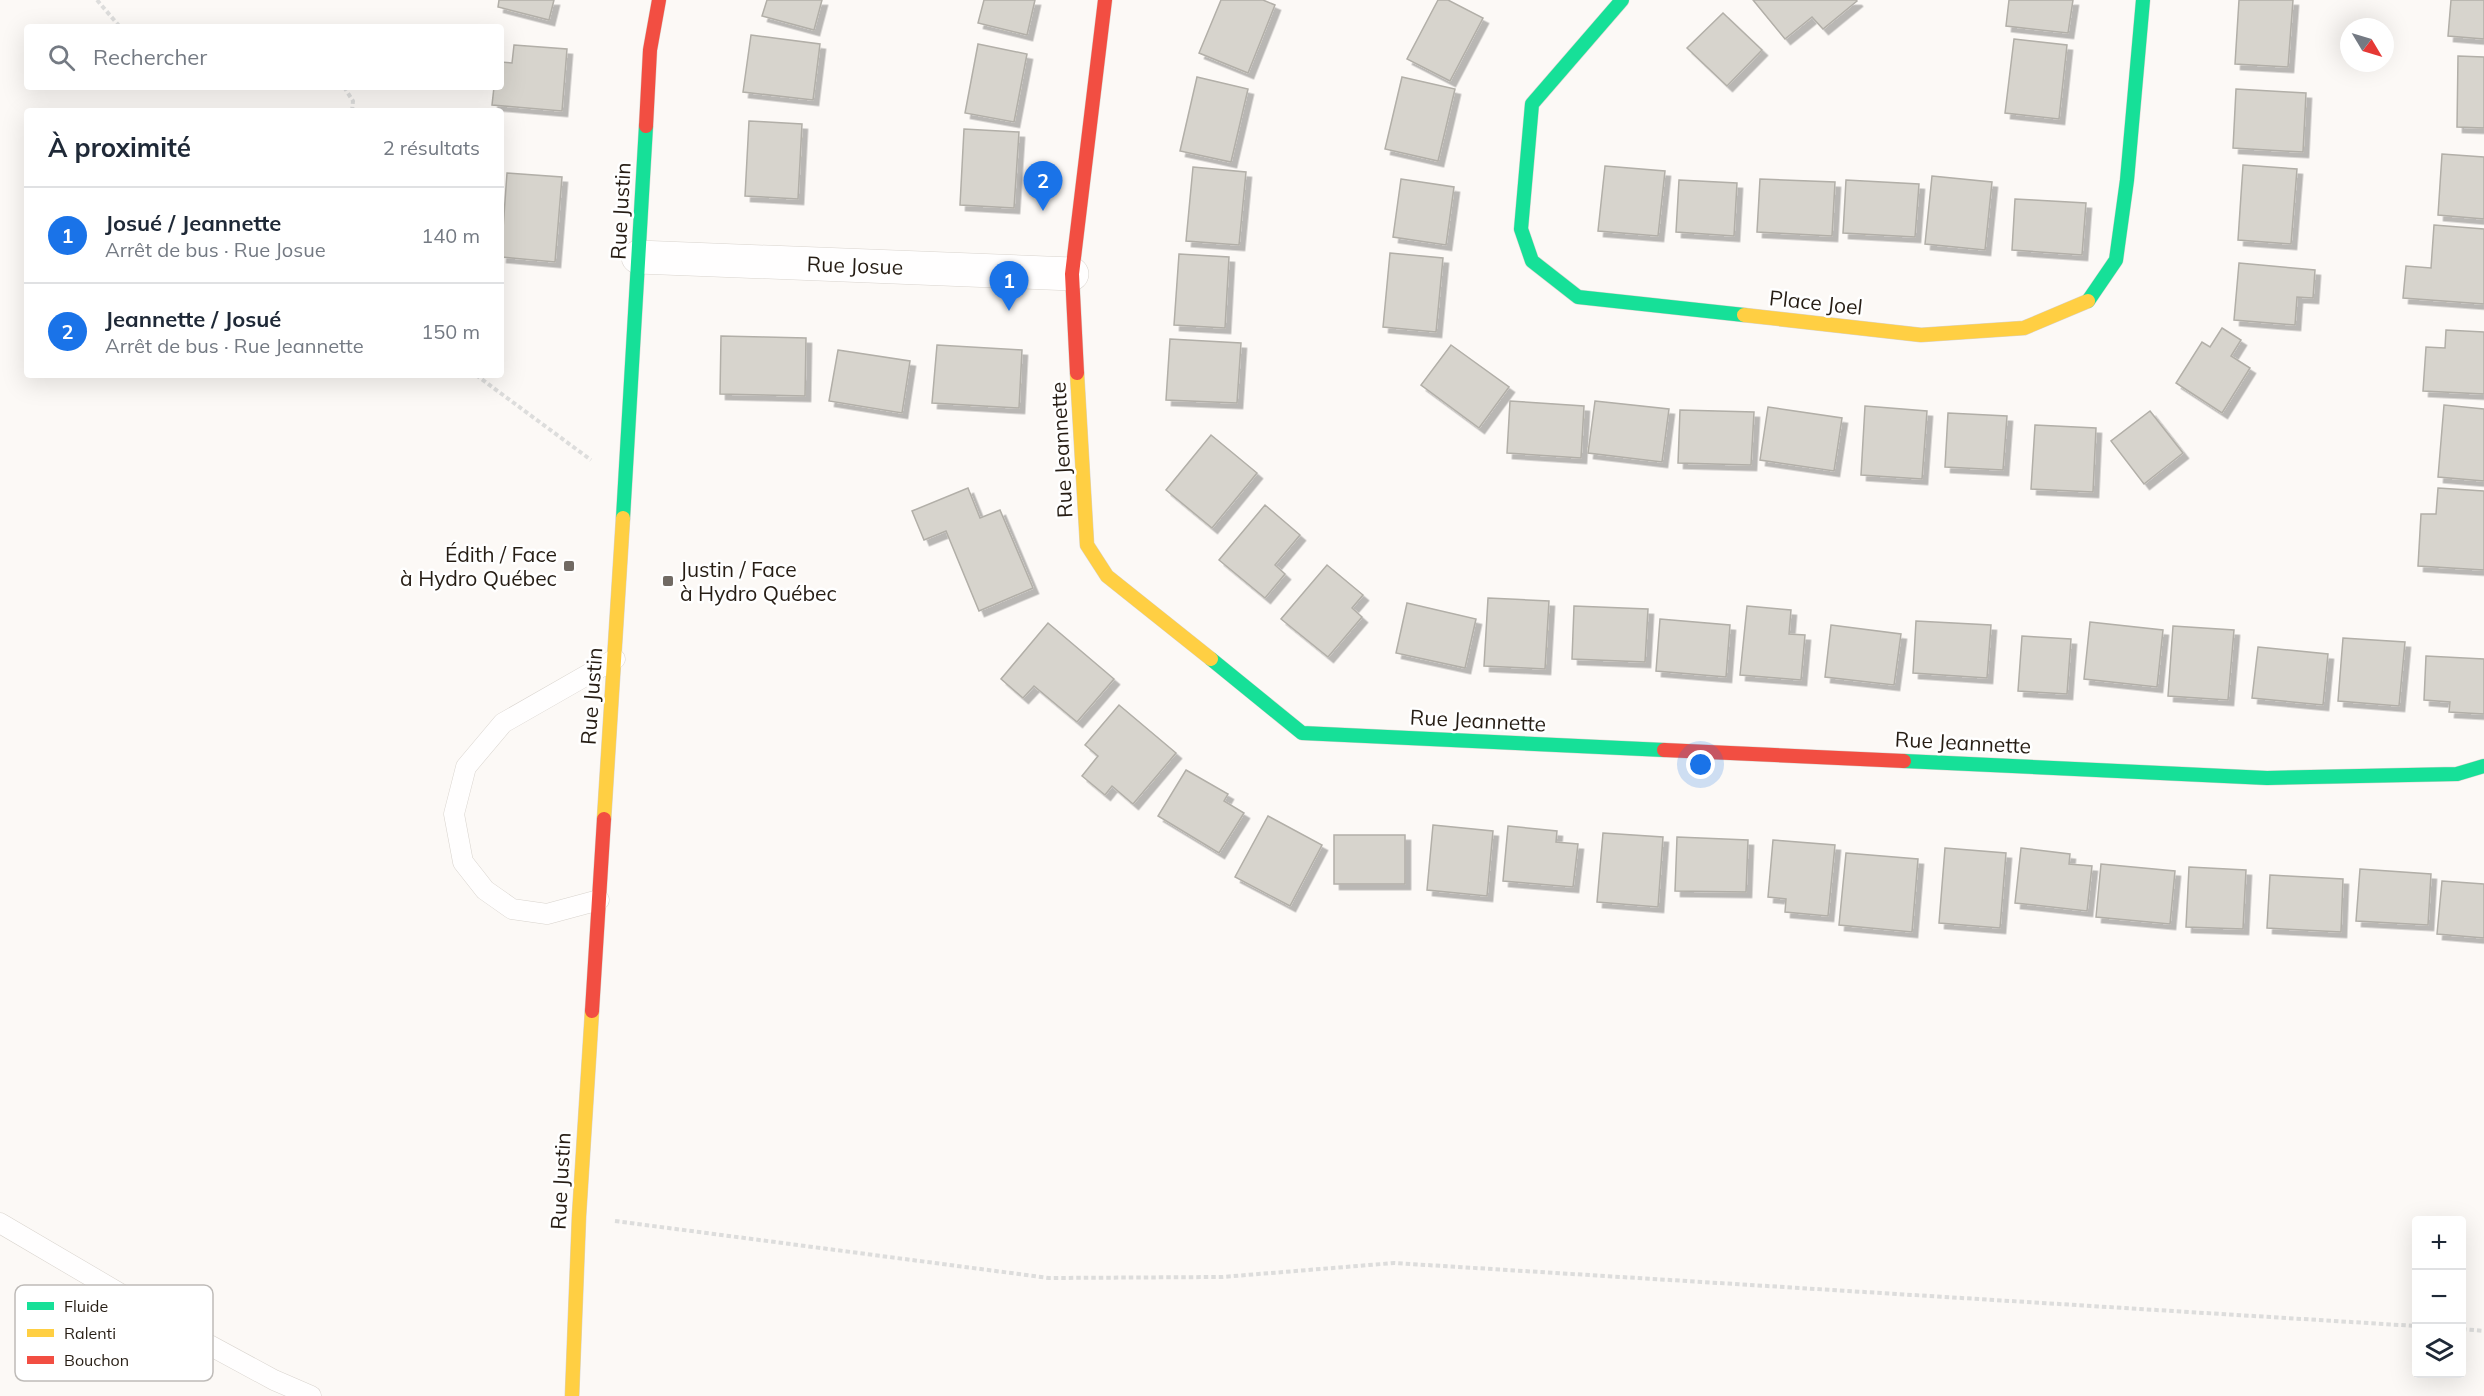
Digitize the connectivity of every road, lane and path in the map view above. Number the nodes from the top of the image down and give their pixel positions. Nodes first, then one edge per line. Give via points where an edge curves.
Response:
1 (96, 0) edge
2 (659, 0) edge
3 (1105, 0) edge
4 (1622, 0) edge
5 (2143, 0) edge
6 (117, 24) edge
7 (346, 90) edge
8 (352, 108) edge
9 (638, 256) junction
10 (1072, 274) junction
11 (480, 378) edge
12 (625, 485) junction
13 (615, 658) junction
14 (2484, 766) edge
15 (599, 900) junction
16 (579, 1216) junction
17 (0, 1223) edge
18 (106, 1285) edge
19 (2412, 1326) edge
20 (2466, 1329) edge
21 (2484, 1331) edge
22 (213, 1347) edge
23 (311, 1396) edge
24 (572, 1396) edge

1 - 6 path
2 - 9 street, Rue Justin via 650,50
3 - 10 street, Rue Jeannette
4 - 5 street, Place Joel via 1532,104 1521,229 1532,261 1578,297 1921,335 2024,328 2091,300 2116,260
7 - 8 path
9 - 10 street, Rue Josue
9 - 12 street, Rue Justin
10 - 14 street, Rue Jeannette via 1087,545 1107,576 1302,733 2267,778 2457,774
11 - 12 path
12 - 13 street, Rue Justin
13 - 15 street, Rue Justin
13 - 15 lane via 503,723 466,767 454,814 463,862 485,890 512,909 547,914
15 - 16 street, Rue Justin
16 - 19 path via 1049,1278 1222,1277 1394,1263
16 - 24 street, Rue Justin
17 - 18 lane
20 - 21 path
22 - 23 lane

